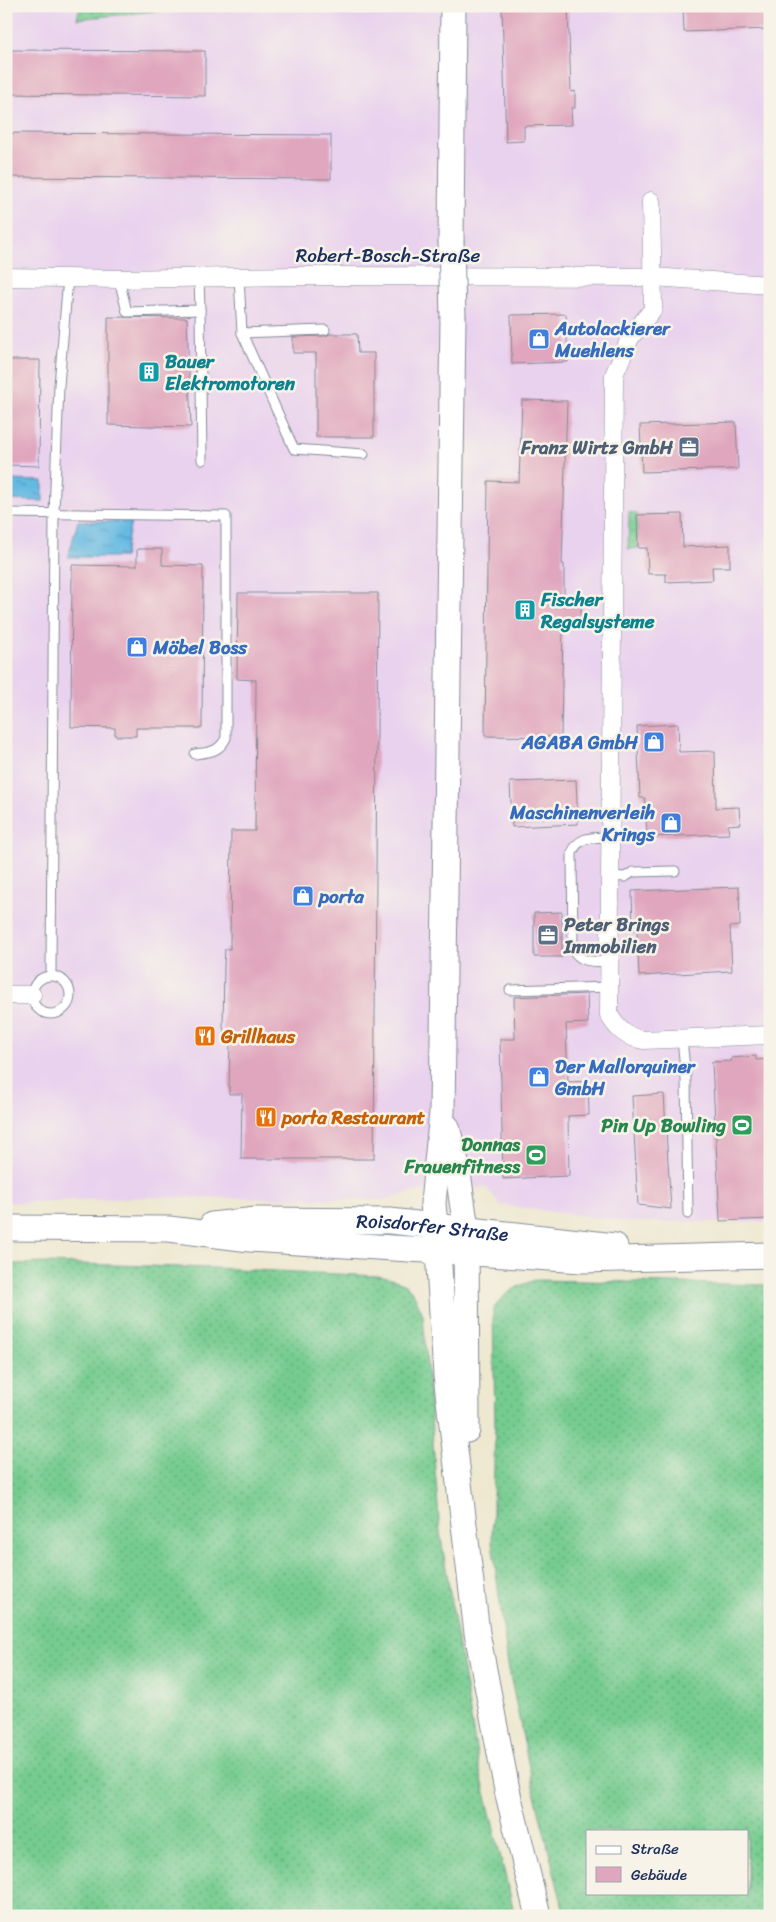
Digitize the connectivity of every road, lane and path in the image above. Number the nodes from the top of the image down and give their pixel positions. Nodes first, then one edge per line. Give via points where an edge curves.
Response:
1 (453, 6) edge
2 (652, 201) dead end
3 (6, 277) edge
4 (199, 277) junction
5 (239, 277) junction
6 (653, 277) junction
7 (68, 278) junction
8 (119, 279) junction
9 (770, 285) edge
10 (200, 310) junction
11 (325, 330) dead end
12 (242, 333) junction
13 (364, 454) dead end
14 (202, 460) dead end
15 (6, 513) edge
16 (54, 514) junction
17 (195, 754) dead end
18 (610, 837) junction
19 (675, 870) dead end
20 (610, 876) junction
21 (610, 962) junction
22 (51, 975) junction
23 (610, 987) junction
24 (510, 990) dead end
25 (6, 995) edge
26 (32, 995) junction
27 (770, 1035) edge
28 (682, 1039) junction
29 (442, 1112) junction
30 (688, 1214) dead end
31 (434, 1226) junction
32 (6, 1228) edge
33 (169, 1229) junction
34 (466, 1241) junction
35 (438, 1251) junction
36 (770, 1255) edge
37 (464, 1518) junction
38 (538, 1916) edge

1 - 29 main road, bridge via 450,240 454,318
2 - 6 street
3 - 7 street, Robert-Bosch-Straße
4 - 5 street, Robert-Bosch-Straße
4 - 8 street, Robert-Bosch-Straße
4 - 10 lane
5 - 6 street, Robert-Bosch-Straße
5 - 12 lane
6 - 9 street, Robert-Bosch-Straße
6 - 18 street via 653,309 630,338 614,375
7 - 8 street, Robert-Bosch-Straße
7 - 16 lane via 59,385
8 - 10 lane via 127,312
10 - 14 lane
11 - 12 lane
12 - 13 lane via 294,449
15 - 16 lane
16 - 17 lane via 226,516 226,738 212,752
16 - 22 lane
18 - 20 street
18 - 21 lane via 579,841 572,854 573,948 576,954 588,961
19 - 20 lane
20 - 21 street
21 - 23 street
22 - 26 lane via 35,984
22 - 26 lane via 64,980 71,992 64,1010 51,1014 42,1012
23 - 24 lane
23 - 28 street via 609,1015 623,1034 643,1040
25 - 26 street
27 - 28 street
28 - 30 lane via 686,1079
29 - 31 main road via 433,1203
29 - 34 main road via 457,1166
31 - 33 main road, Roisdorfer Straße via 390,1221 256,1220
31 - 34 main road, Roisdorfer Straße
31 - 35 main road
32 - 33 main road, Roisdorfer Straße
33 - 35 main road, Roisdorfer Straße via 250,1239
34 - 35 main road, Roisdorfer Straße
34 - 36 main road, Roisdorfer Straße via 694,1256
34 - 37 main road
35 - 37 main road via 446,1375
37 - 38 main road via 477,1633 507,1790

